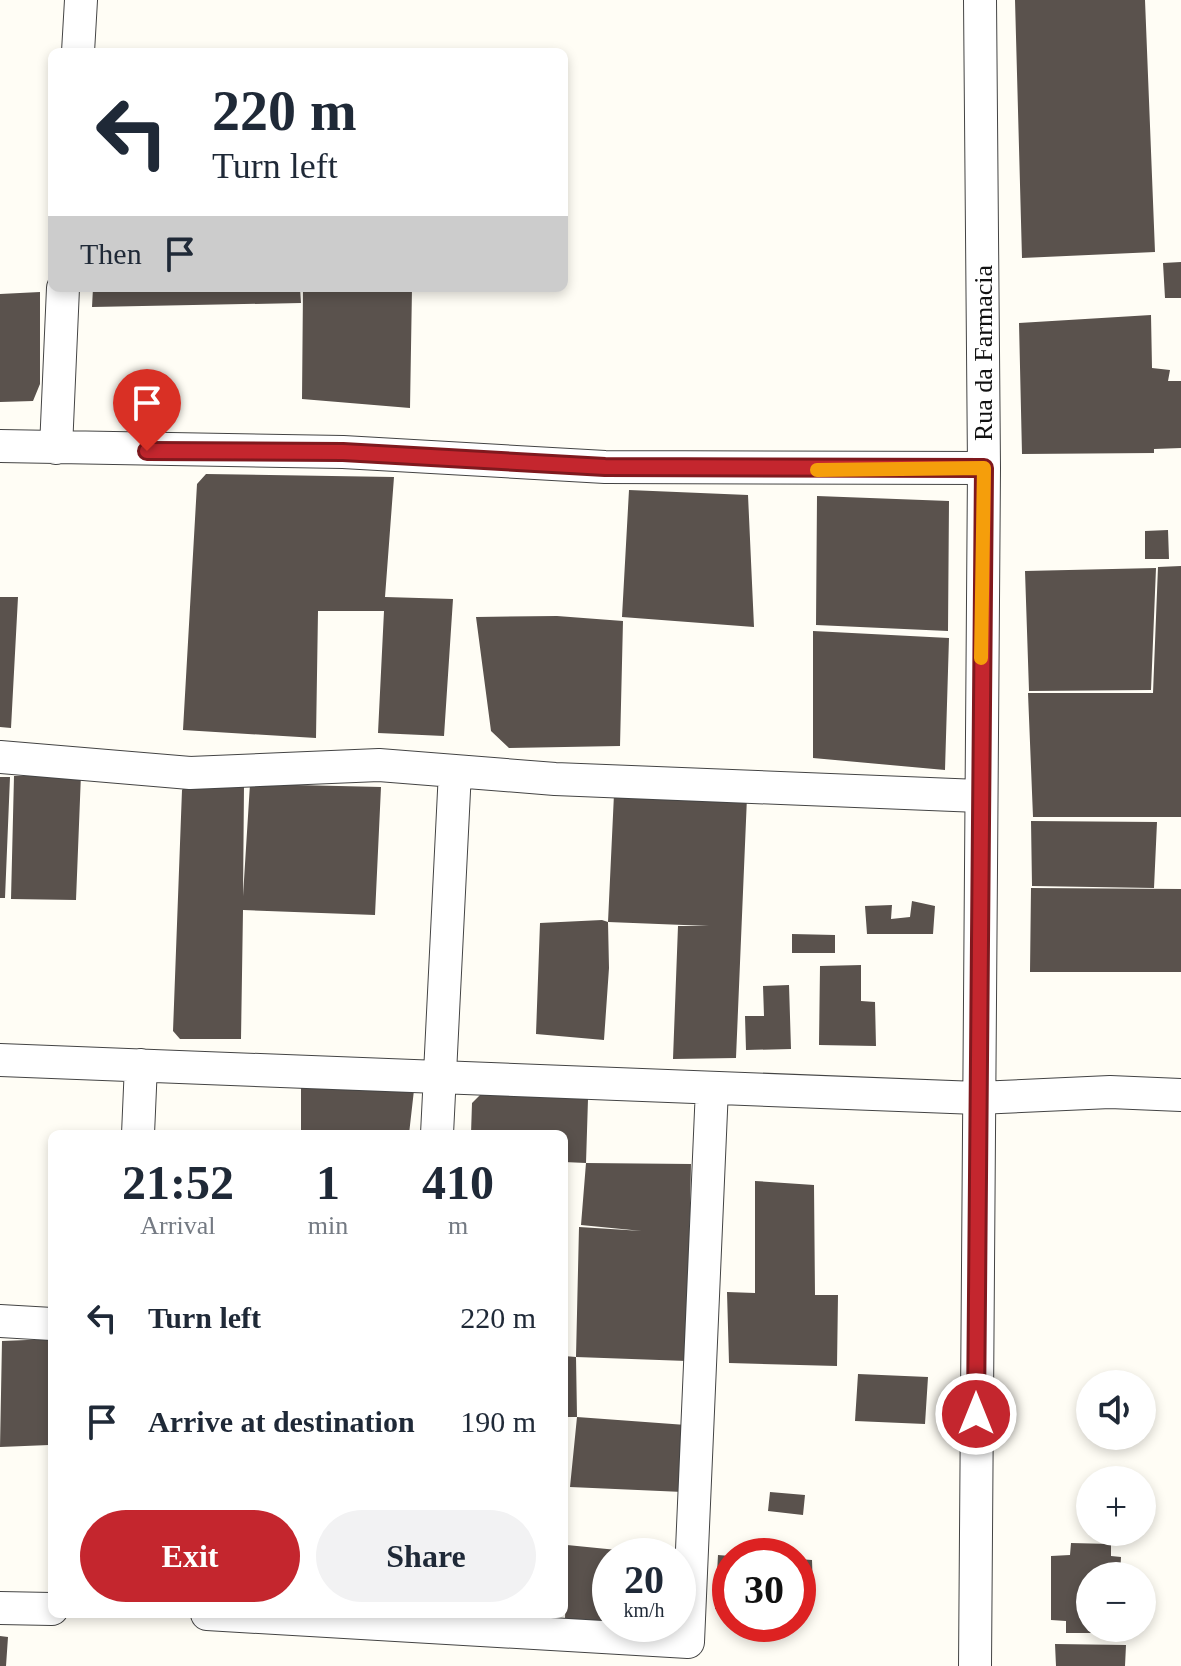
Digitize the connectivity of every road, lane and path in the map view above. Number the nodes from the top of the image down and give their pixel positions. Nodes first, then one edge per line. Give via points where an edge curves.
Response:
1 (81, 0) edge
2 (980, 0) edge
3 (78, 48) edge
4 (63, 292) edge
5 (0, 446) edge
6 (56, 448) junction
7 (984, 468) junction
8 (0, 757) edge
9 (455, 771) junction
10 (979, 796) junction
11 (0, 1060) edge
12 (141, 1065) junction
13 (438, 1077) junction
14 (712, 1088) junction
15 (1181, 1095) edge
16 (977, 1098) junction
17 (138, 1130) edge
18 (437, 1130) edge
19 (0, 1321) edge
20 (48, 1324) edge
21 (0, 1608) edge
22 (48, 1609) edge
23 (276, 1618) edge
24 (975, 1666) edge

1 - 3 street
2 - 7 street, Rua da Farmacia
4 - 6 street
5 - 6 street
6 - 7 street via 343,452 605,467
7 - 10 street, Rua da Farmacia
8 - 9 street via 190,773 379,765
9 - 10 street
9 - 13 street
10 - 16 street, Rua da Farmacia
11 - 12 street
12 - 13 street
12 - 17 street
13 - 14 street
13 - 18 street
14 - 16 street
14 - 23 street via 688,1642
15 - 16 street via 1110,1092
16 - 24 street, Rua da Farmacia
19 - 20 street
21 - 22 street

